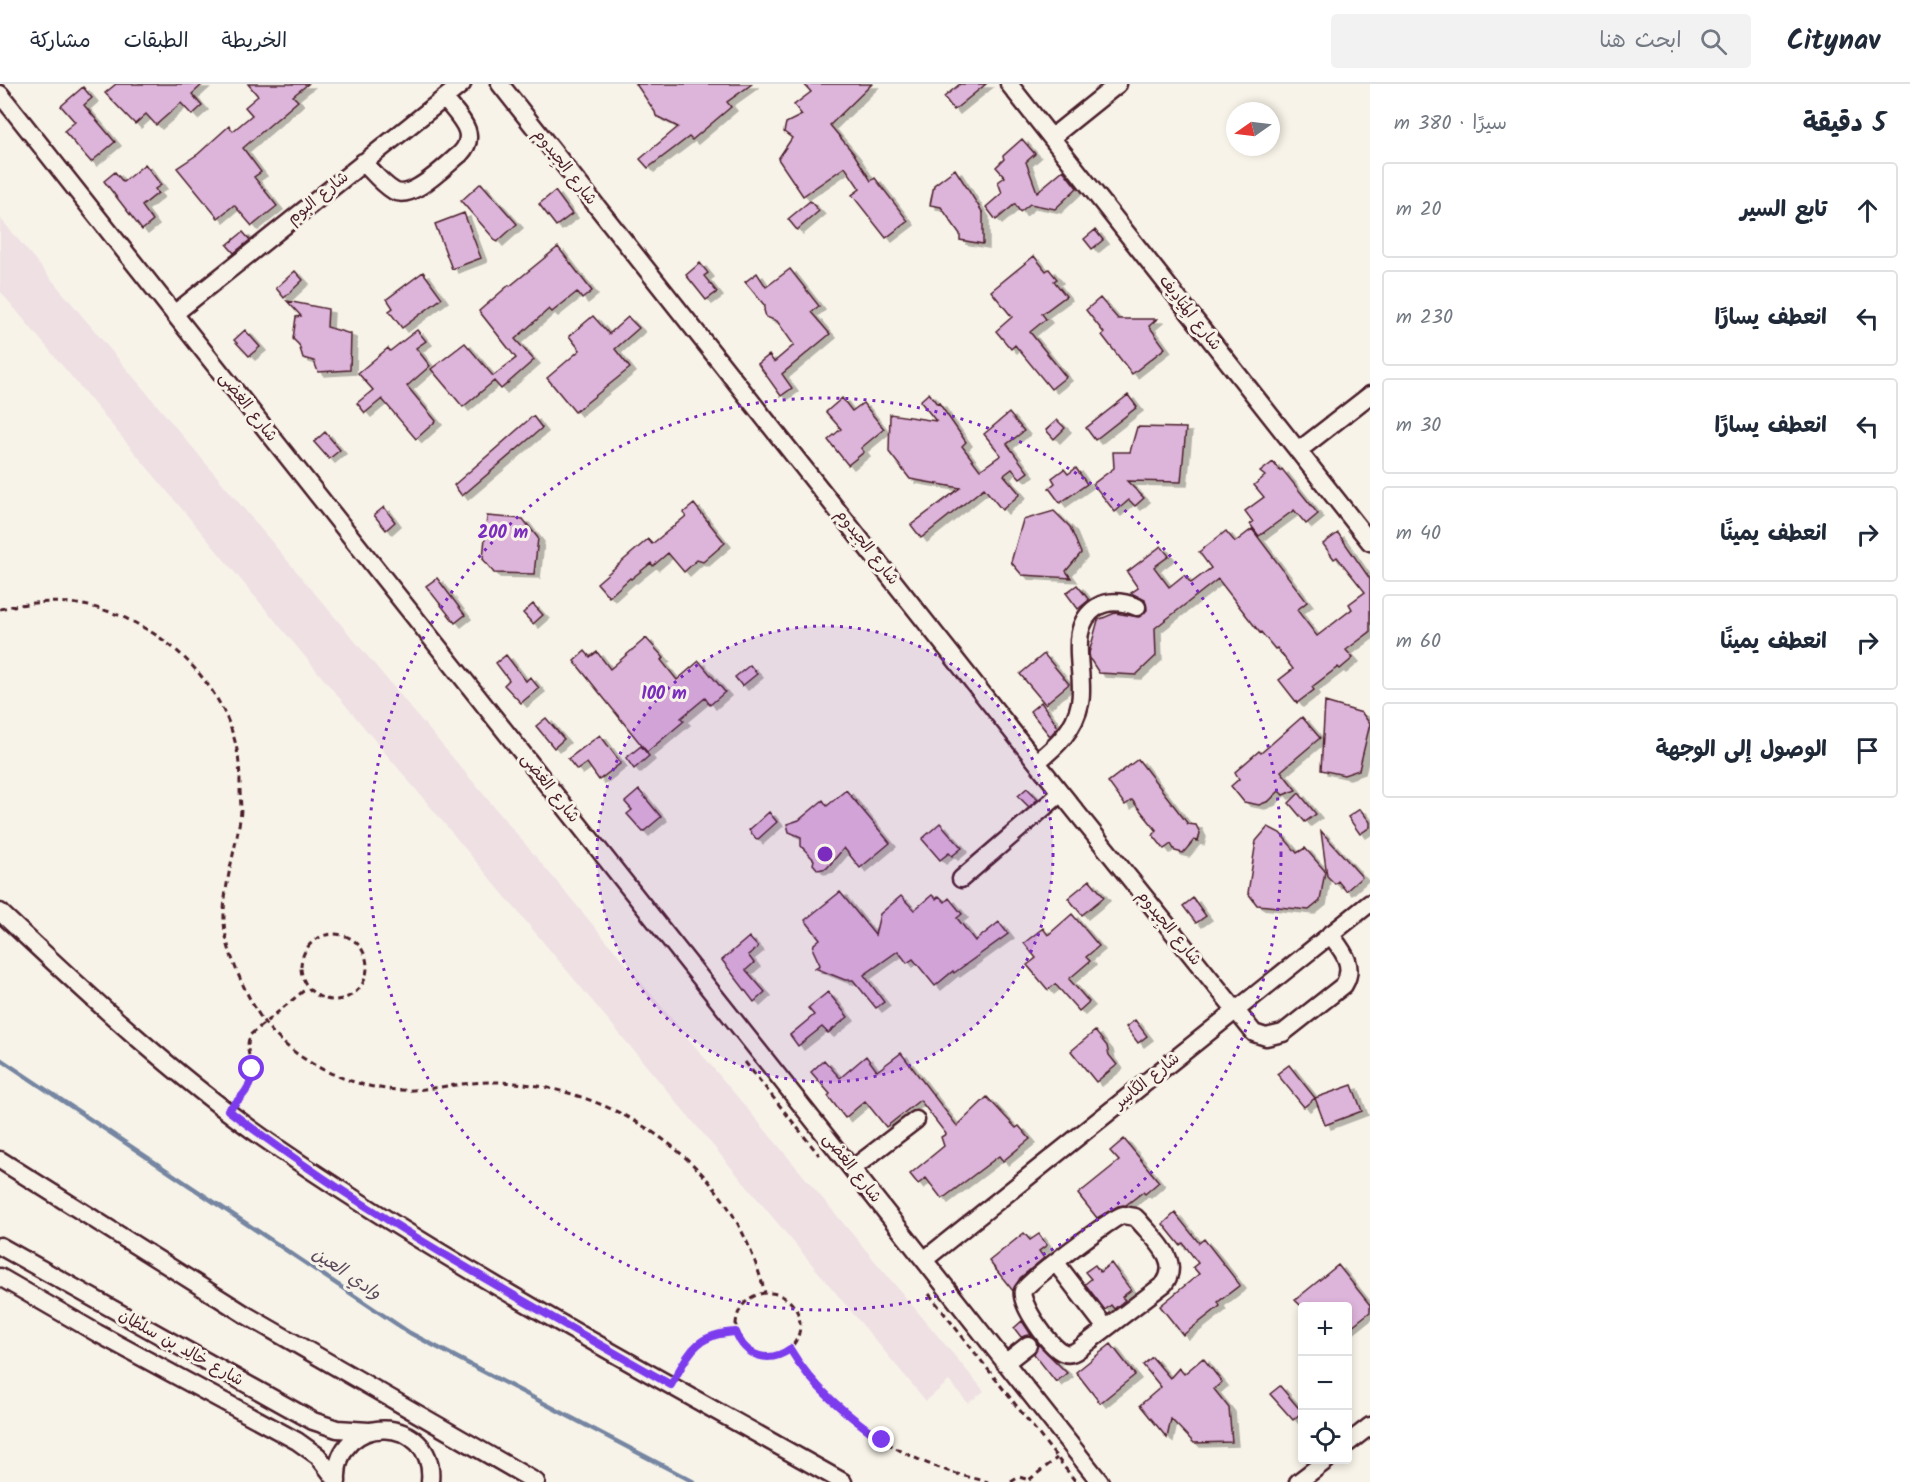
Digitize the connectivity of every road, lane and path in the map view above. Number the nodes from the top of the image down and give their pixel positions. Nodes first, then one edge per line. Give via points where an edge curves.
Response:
1 (462, 84) edge
2 (500, 84) edge
3 (1009, 84) edge
4 (1119, 84) edge
5 (0, 94) edge
6 (445, 99) junction
7 (1052, 137) junction
8 (363, 162) junction
9 (174, 314) junction
10 (1370, 395) edge
11 (1298, 451) junction
12 (1370, 542) edge
13 (1137, 607) dead end
14 (0, 609) edge
15 (1037, 762) junction
16 (1061, 794) junction
17 (961, 879) dead end
18 (1370, 903) edge
19 (0, 912) edge
20 (1330, 934) junction
21 (307, 988) junction
22 (1236, 1010) junction
23 (265, 1023) junction
24 (745, 1062) dead end
25 (228, 1110) junction
26 (916, 1120) dead end
27 (0, 1160) edge
28 (826, 1164) dead end
29 (852, 1169) junction
30 (0, 1246) edge
31 (924, 1260) junction
32 (1056, 1263) junction
33 (0, 1277) edge
34 (922, 1286) dead end
35 (765, 1293) junction
36 (1106, 1328) junction
37 (736, 1332) junction
38 (1036, 1338) junction
39 (790, 1349) junction
40 (1005, 1363) junction
41 (671, 1385) junction
42 (1370, 1425) edge
43 (369, 1431) junction
44 (1352, 1439) edge
45 (1057, 1458) junction
46 (1322, 1464) edge
47 (432, 1481) edge
48 (1029, 1481) edge
49 (337, 1482) edge
50 (536, 1482) edge
51 (843, 1482) edge
52 (988, 1482) edge
53 (1011, 1482) edge
54 (1076, 1482) edge
55 (1100, 1482) edge
56 (1298, 1482) edge

1 - 6 street, شارع البوم
2 - 15 street, شارع الجِيدوم
3 - 7 street, شارع المِيَادِيف
4 - 7 street
5 - 9 street, شارع الغضى
6 - 8 street, شارع البوم
6 - 8 street via 465,124 469,140 460,154 416,189 395,192
7 - 11 street, شارع المِيَادِيف
8 - 9 street, شارع البوم
9 - 29 street, شارع الغضى
10 - 11 street
11 - 12 street, شارع المِيَادِيف
13 - 15 street via 1112,602 1095,609 1082,623 1082,688 1077,712 1066,735
14 - 23 path via 41,601 72,602 113,614 162,638 203,678 233,734 240,770 241,816 225,897 224,924 243,983
15 - 16 street, شارع الجِيدوم
16 - 17 street
16 - 22 street, شارع الجِيدوم
18 - 20 street, شارع الكَاسِر
19 - 25 street via 73,981
20 - 22 street, شارع الكَاسِر
20 - 22 street, شارع الجِيدوم via 1349,964 1349,975 1341,990 1272,1037 1254,1033
21 - 21 path via 300,971 303,954 314,940 330,933 347,936 361,947 368,963 365,981 355,994 338,1001 321,999
21 - 23 path
22 - 31 street, شارع الكَاسِر
23 - 25 path via 250,1035 246,1045 253,1082
23 - 35 path via 311,1062 344,1080 377,1089 412,1090 496,1082 529,1084 569,1093 624,1116 680,1152 715,1190 757,1264
24 - 28 path
25 - 41 street via 268,1141 413,1236
26 - 29 street
27 - 50 street via 246,1315
29 - 31 street, شارع الغضى
30 - 43 street, شارع خالِد بن سلطان via 313,1421 337,1429
31 - 40 street, شارع الغضى
32 - 36 street
32 - 36 street via 1123,1215 1139,1221 1165,1252 1171,1268 1164,1284
32 - 38 street via 1023,1292
33 - 49 street, شارع خالِد بن سلطان via 297,1441 318,1456
34 - 45 path
35 - 37 path via 750,1298 740,1309
35 - 39 path via 788,1299 798,1312 801,1328
36 - 38 street via 1069,1354
37 - 39 path via 744,1347 758,1356 775,1357
37 - 41 path via 719,1333 701,1341
38 - 40 street
39 - 52 path via 823,1393 882,1440 949,1472
40 - 55 street, شارع الغضى
41 - 51 street
42 - 44 street
43 - 47 street, شارع خالِد بن سلطان via 389,1429 408,1436 428,1458
43 - 49 street via 347,1446 338,1463
45 - 48 path
45 - 54 path
46 - 56 street
48 - 53 path via 1019,1477

